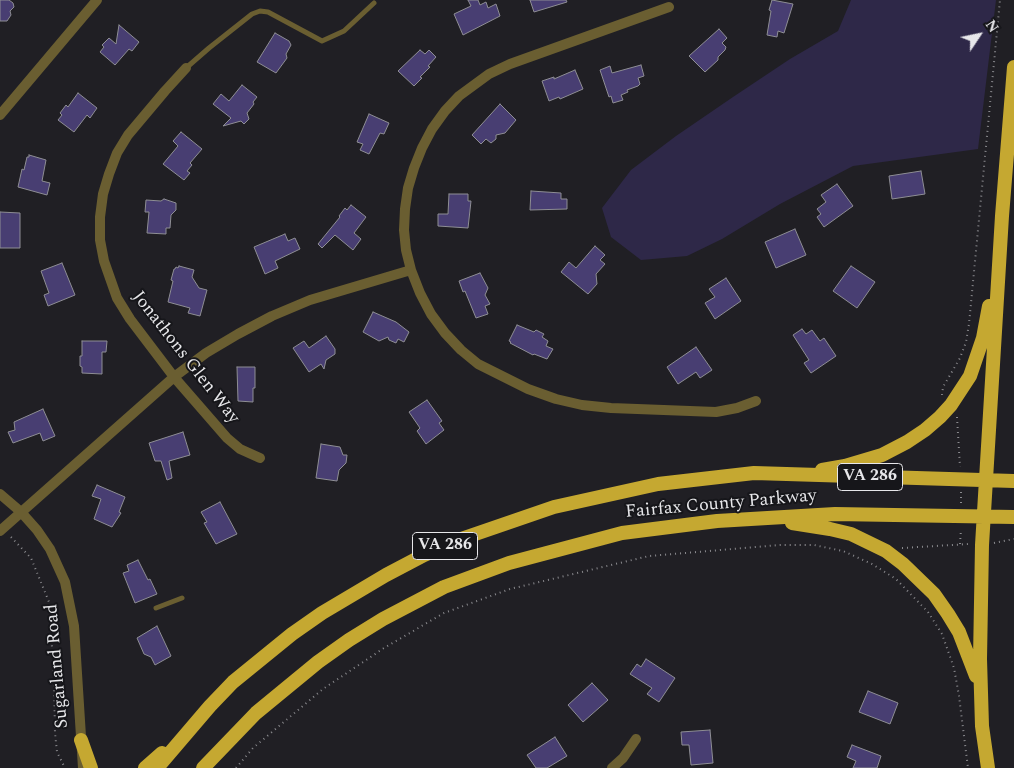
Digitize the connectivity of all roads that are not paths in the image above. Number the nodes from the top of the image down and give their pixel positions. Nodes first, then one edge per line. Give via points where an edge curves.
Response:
1 (97, 0) edge
2 (374, 3) dead end
3 (669, 7) dead end
4 (1014, 67) edge
5 (186, 68) joint
6 (0, 114) edge
7 (1002, 216) junction
8 (411, 270) junction
9 (174, 377) junction
10 (756, 401) dead end
11 (260, 458) dead end
12 (754, 473) junction
13 (986, 480) junction
14 (1014, 481) edge
15 (0, 494) edge
16 (21, 512) junction
17 (984, 517) junction
18 (1014, 517) edge
19 (754, 519) junction
20 (3, 528) edge
21 (182, 598) dead end
22 (156, 608) dead end
23 (981, 696) junction
24 (188, 729) junction
25 (636, 739) dead end
26 (81, 740) junction
27 (83, 768) edge
28 (91, 768) edge
29 (145, 768) edge
30 (157, 768) edge
31 (203, 768) edge
32 (612, 768) edge
33 (988, 768) edge

1 - 6 street
2 - 5 lane, Jonathons Glen Way via 344,31 322,41 268,12 260,11 252,14
3 - 8 street via 510,64 489,74 445,111 422,148 412,174 404,230
4 - 7 highway
5 - 9 street, Jonathons Glen Way via 128,135 109,174 100,217 104,261 117,298
7 - 12 highway via 983,338 970,376 951,405 925,430 882,455 824,470
7 - 13 highway
8 - 9 street via 310,300 272,316 222,344
8 - 10 street via 431,314 461,350 478,364 528,389 574,403 611,408 716,412
9 - 11 street, Jonathons Glen Way via 227,438
9 - 16 street
12 - 13 highway, Fairfax County Parkway / VA 286
12 - 24 highway, Fairfax County Parkway / VA 286 via 658,484 563,505 458,540 424,555 322,612 292,634 233,682
13 - 14 highway, Fairfax County Parkway / VA 286
13 - 17 highway
15 - 16 street, Sugarland Road
16 - 20 street
16 - 26 street, Sugarland Road via 50,548 65,582 74,626
17 - 18 highway, Fairfax County Parkway / VA 286
17 - 19 highway, Fairfax County Parkway / VA 286 via 835,514
17 - 23 highway
19 - 23 highway via 851,534 886,551 918,577 948,614 968,654
19 - 31 highway, Fairfax County Parkway / VA 286 via 622,533 509,563 444,587 383,619 318,662 256,713
21 - 22 lane
23 - 33 highway
24 - 29 highway
24 - 30 highway, Fairfax County Parkway / VA 286
25 - 32 street
26 - 27 street, Sugarland Road
26 - 28 highway

